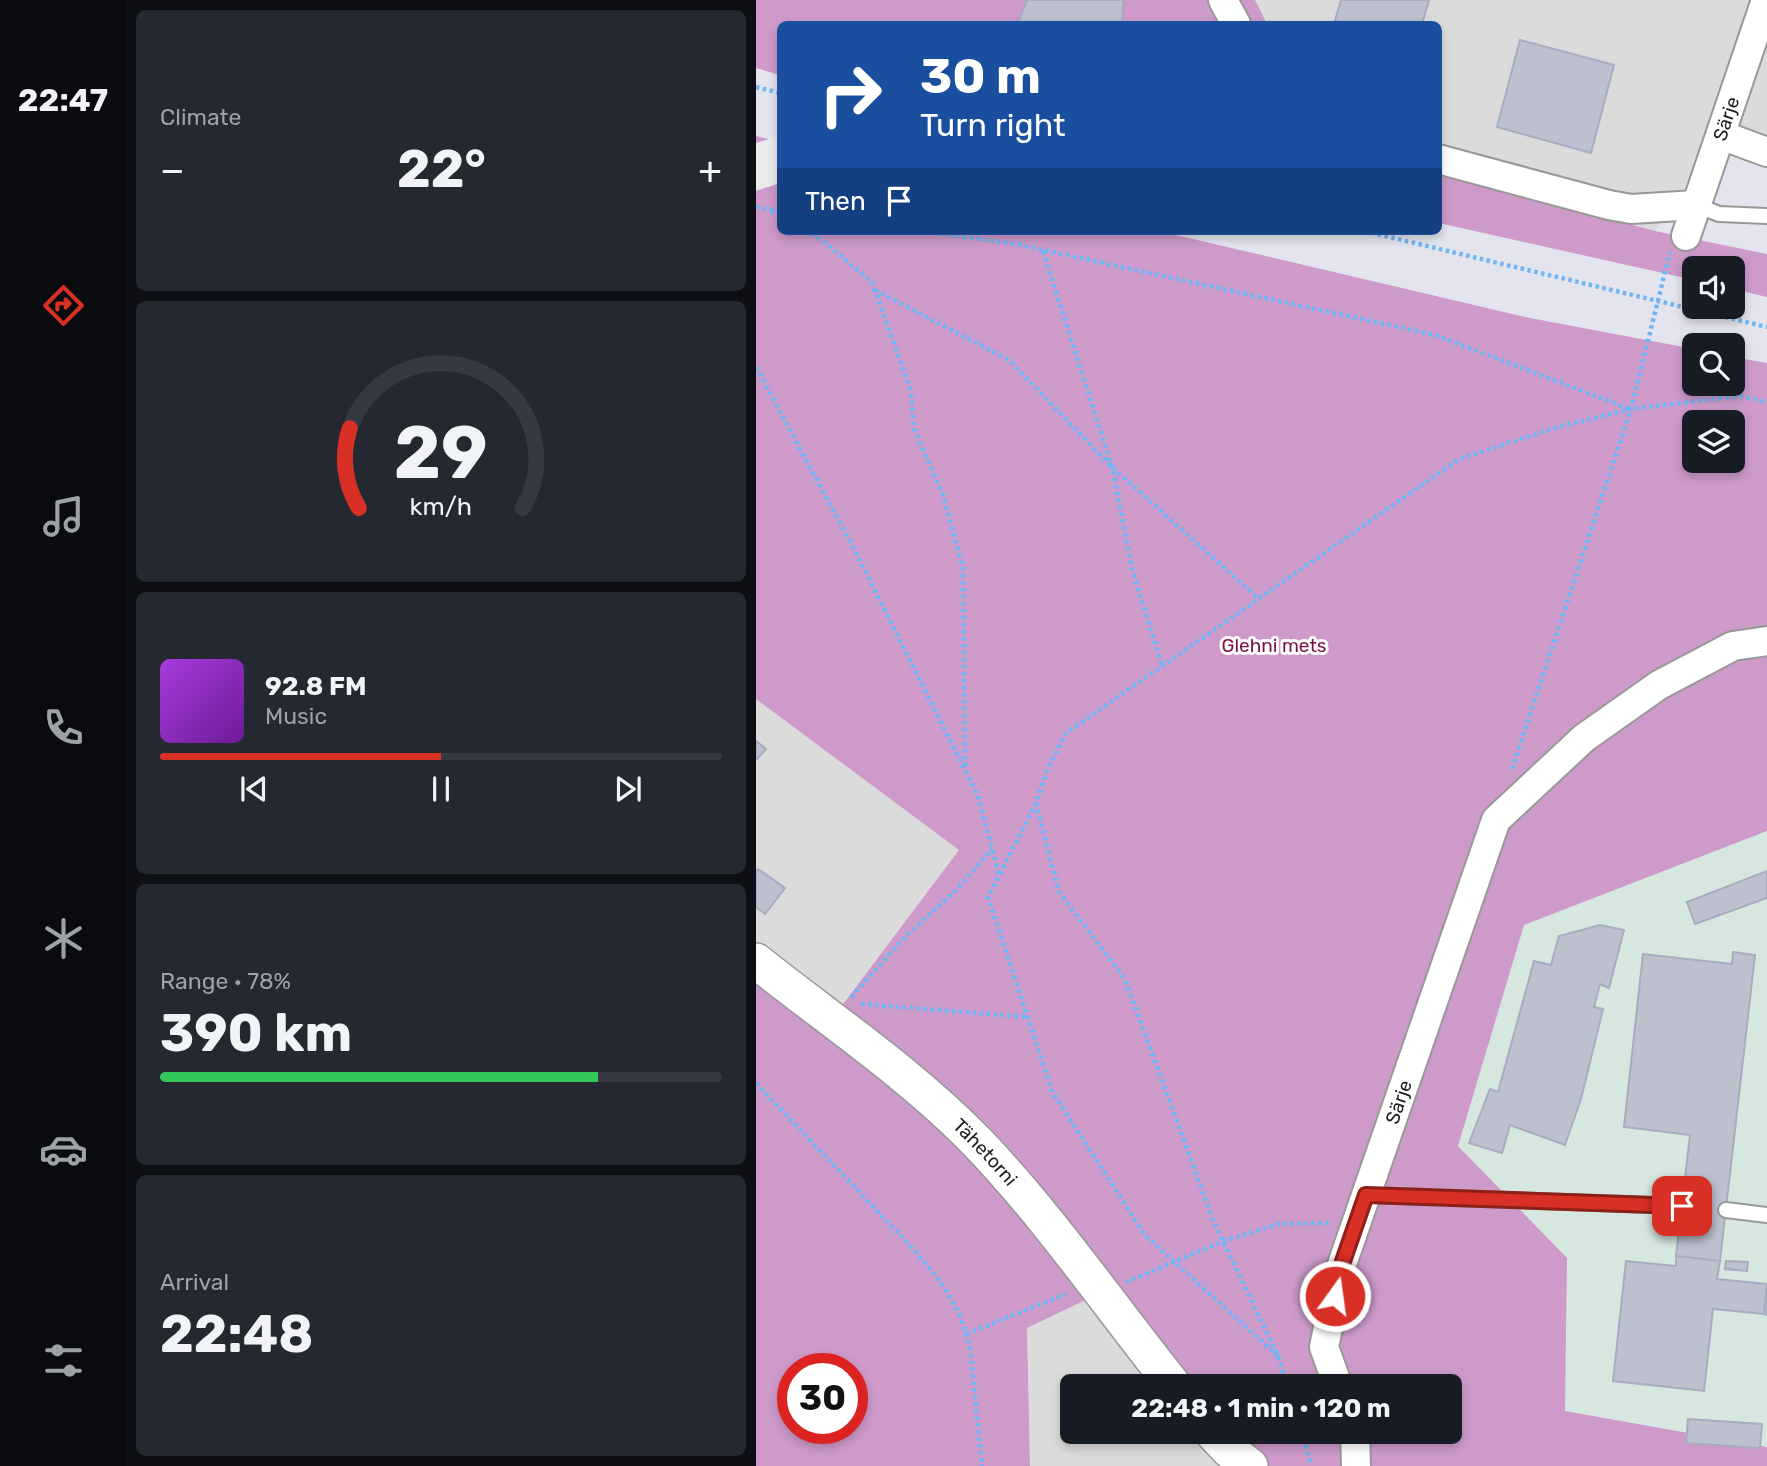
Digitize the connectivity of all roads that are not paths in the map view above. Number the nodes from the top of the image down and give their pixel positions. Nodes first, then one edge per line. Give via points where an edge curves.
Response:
1 (1223, 0) edge
2 (1766, 0) edge
3 (1234, 21) edge
4 (1721, 135) junction
5 (1767, 152) edge
6 (1442, 160) edge
7 (1696, 205) junction
8 (1767, 216) edge
9 (1686, 236) road end
10 (1767, 642) edge
11 (756, 961) edge
12 (1366, 1195) junction
13 (1682, 1206) dead end
14 (1726, 1210) dead end
15 (1767, 1215) edge
16 (1164, 1374) edge
17 (1334, 1374) edge
18 (1223, 1444) edge
19 (1355, 1444) edge
20 (1250, 1466) edge
21 (1356, 1466) edge

1 - 3 street
2 - 4 street, Särje
4 - 5 street
4 - 7 street, Särje
6 - 7 street via 1630,209
7 - 8 lane via 1719,214
7 - 9 street, Särje
10 - 12 street, Särje via 1733,646 1659,685 1584,738 1496,820
11 - 16 street, Tähetorni via 894,1066 976,1141 1037,1208
12 - 13 lane
12 - 17 street, Särje via 1340,1270 1324,1347
14 - 15 lane
18 - 20 street
19 - 21 street

